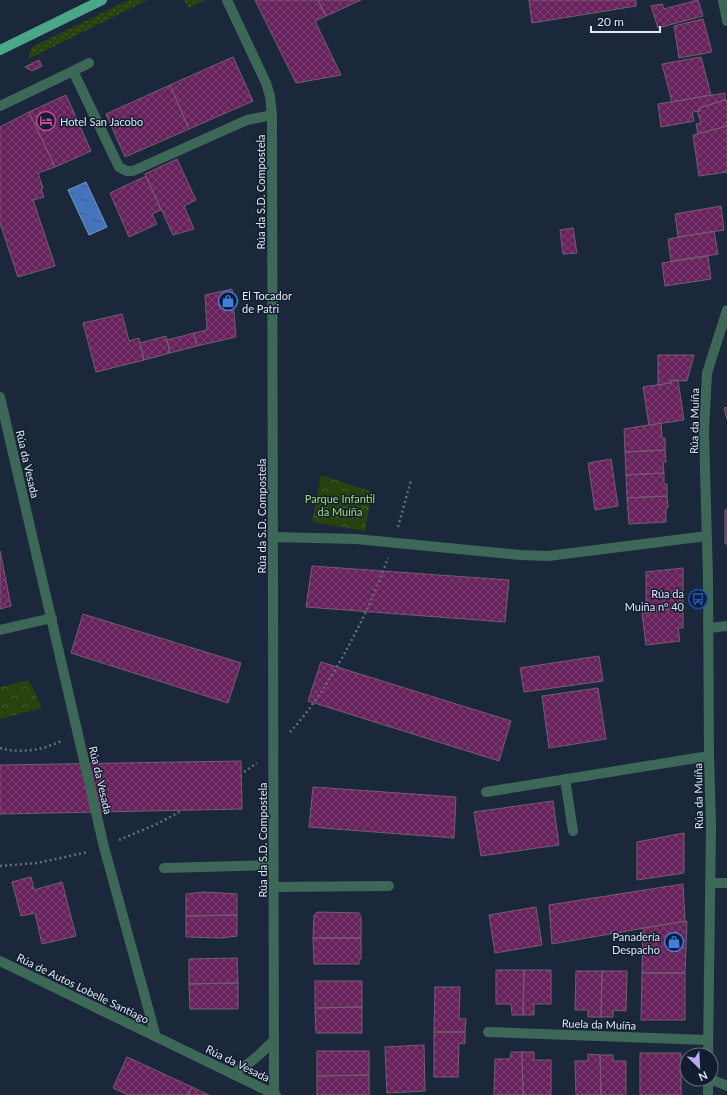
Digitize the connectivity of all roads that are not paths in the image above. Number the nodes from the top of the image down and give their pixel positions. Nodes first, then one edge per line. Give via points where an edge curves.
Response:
1 (102, 0) edge
2 (228, 0) edge
3 (722, 0) edge
4 (727, 21) edge
5 (0, 50) edge
6 (89, 63) dead end
7 (73, 71) junction
8 (0, 106) edge
9 (272, 115) junction
10 (727, 310) edge
11 (0, 397) edge
12 (707, 536) junction
13 (272, 537) junction
14 (52, 618) junction
15 (727, 626) edge
16 (709, 628) junction
17 (0, 630) edge
18 (709, 756) junction
19 (565, 779) junction
20 (486, 792) dead end
21 (573, 831) dead end
22 (274, 865) junction
23 (164, 868) dead end
24 (710, 883) junction
25 (727, 883) edge
26 (389, 886) dead end
27 (274, 887) junction
28 (0, 961) edge
29 (488, 1032) dead end
30 (156, 1037) junction
31 (274, 1040) junction
32 (708, 1040) junction
33 (708, 1047) edge
34 (232, 1074) junction
35 (275, 1095) edge

1 - 5 main road
2 - 9 street, Rúa da S.D. Compostela via 266,83
3 - 4 street
6 - 7 street
7 - 8 street
7 - 9 street via 119,167 127,171 133,171 247,120
9 - 13 street, Rúa da S.D. Compostela
10 - 12 street, Rúa da Muíña via 707,373 704,432
11 - 14 street, Rúa da Vesada
12 - 13 street via 548,556 356,539
12 - 16 street, Rúa da Muíña
13 - 22 street, Rúa da S.D. Compostela
14 - 17 street
14 - 30 street, Rúa da Vesada via 104,847
15 - 16 street
16 - 18 street, Rúa da Muíña
18 - 19 street
18 - 24 street, Rúa da Muíña
19 - 20 street
19 - 21 street
22 - 23 street
22 - 27 street, Rúa da S.D. Compostela
24 - 25 street
24 - 32 street, Rúa da Muíña
26 - 27 street
27 - 31 street, Rúa da S.D. Compostela
28 - 30 street, Rúa de Autos Lobelle Santiago
29 - 32 street, Ruela da Muíña
30 - 34 street, Rúa da Vesada
31 - 34 street via 255,1060
31 - 35 street, Rúa da S.D. Compostela
32 - 33 street, Rúa da Muíña
34 - 35 street, Rúa da Vesada

